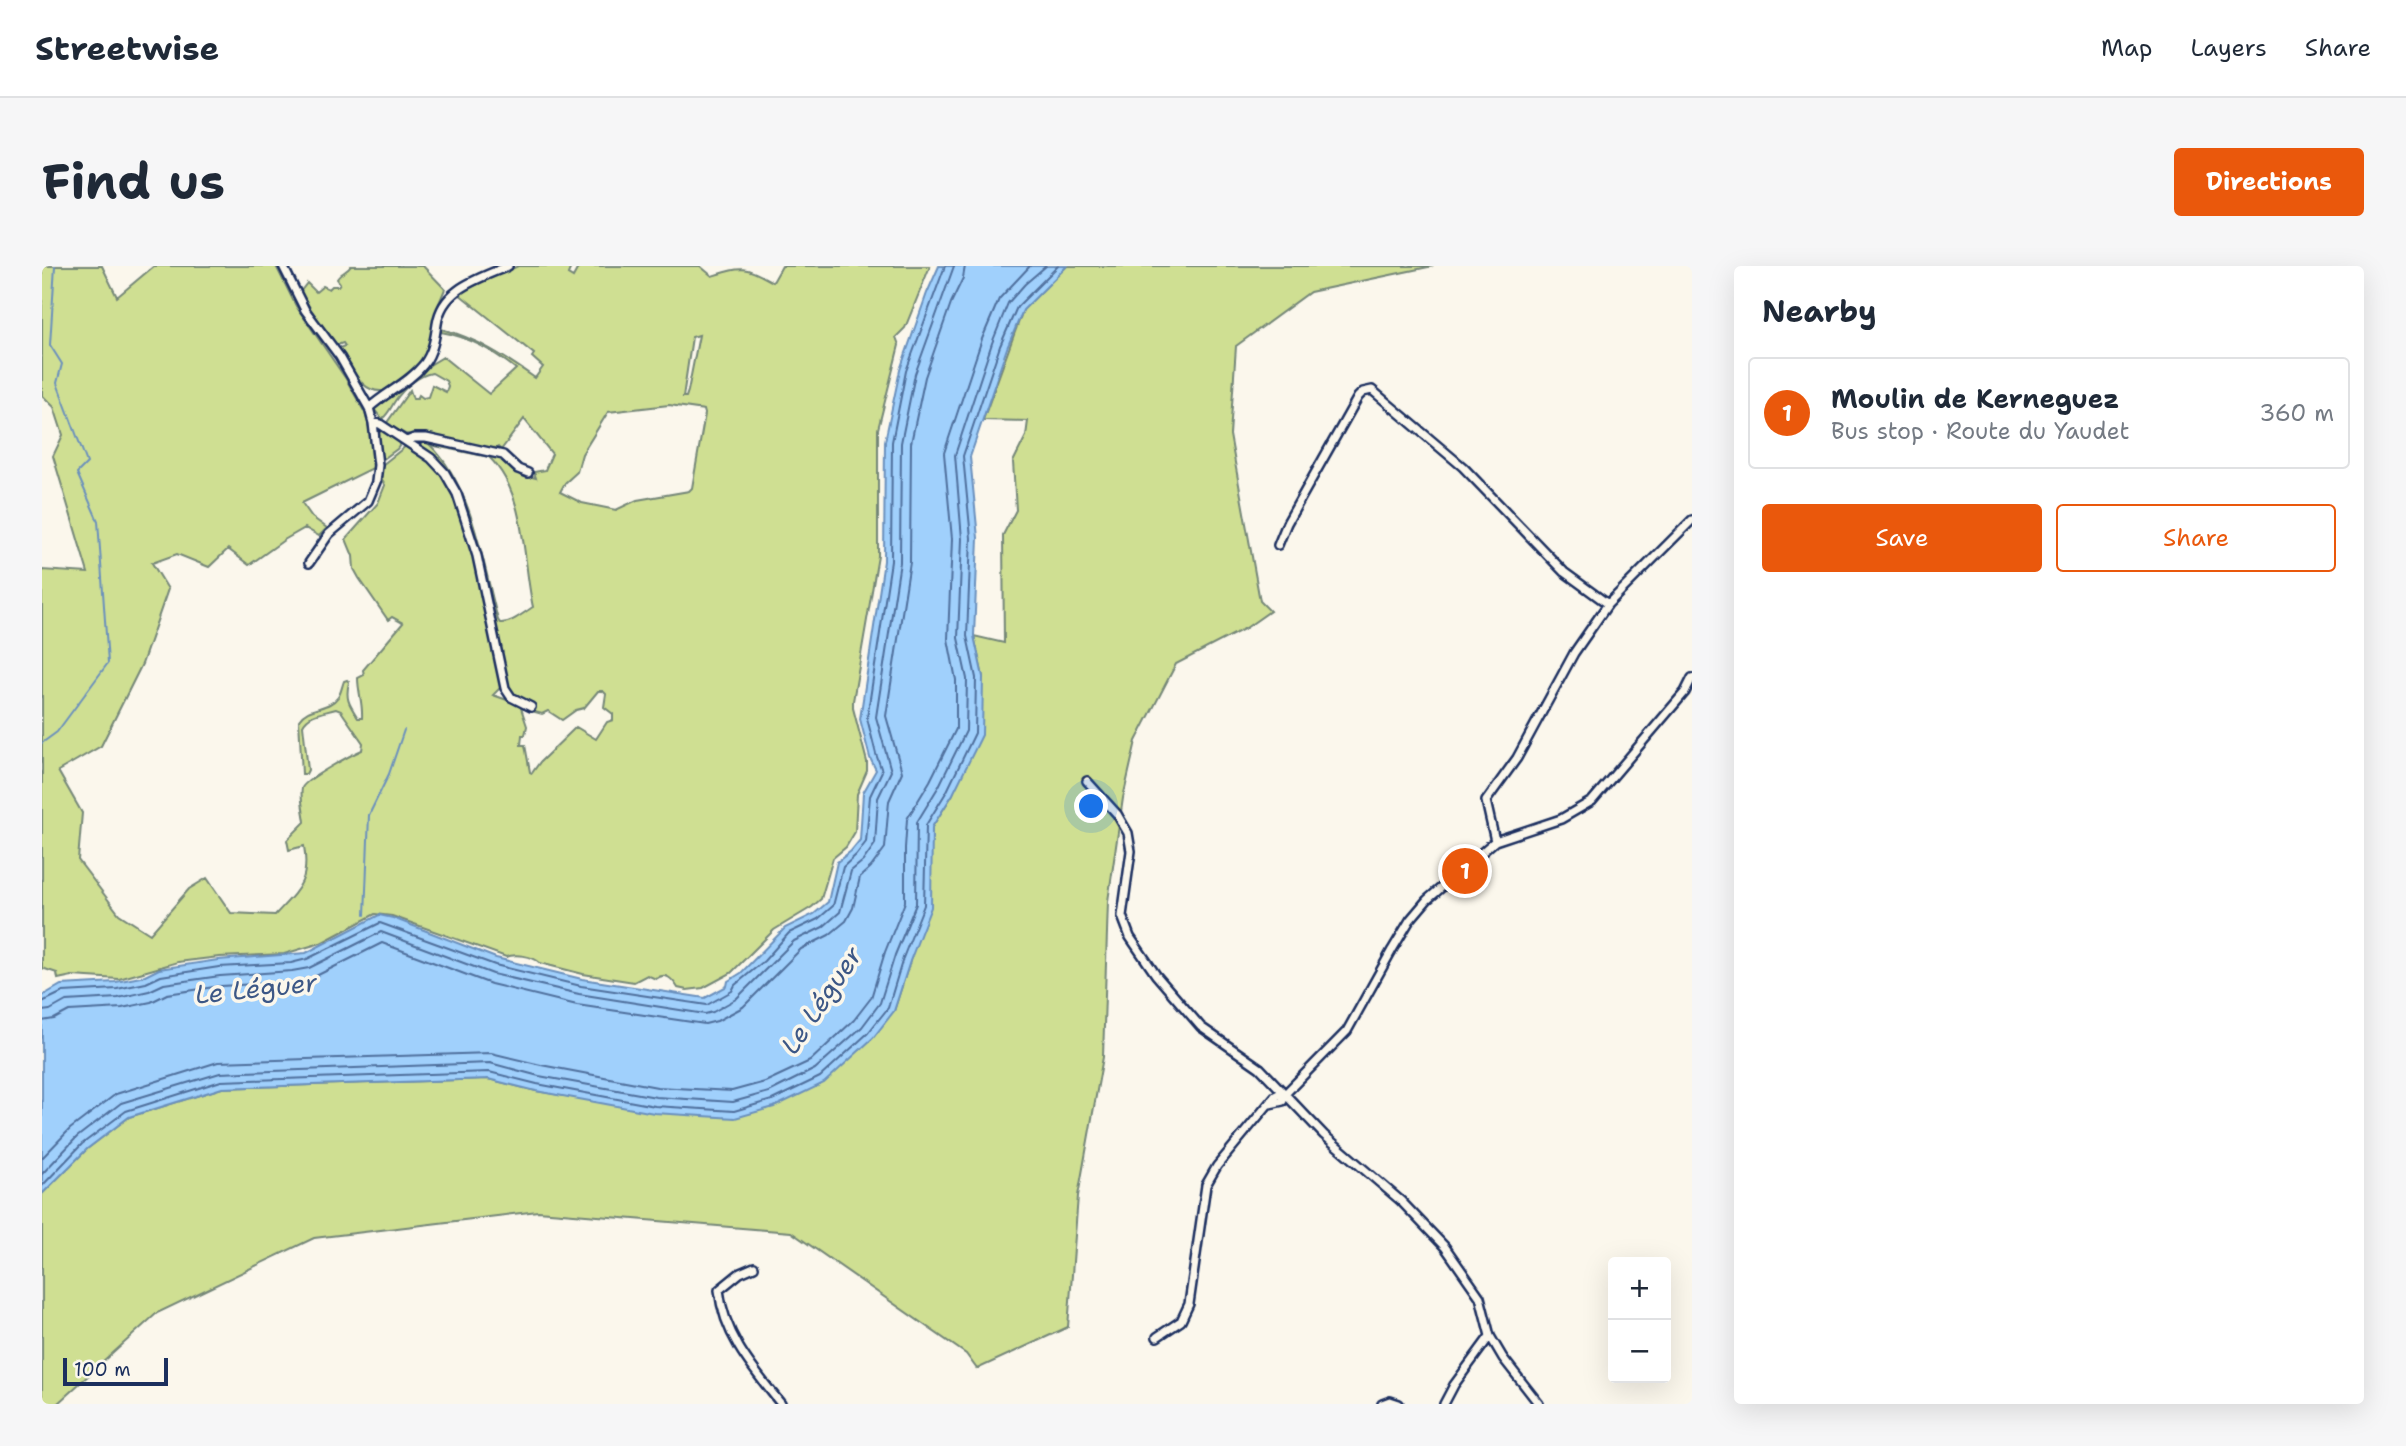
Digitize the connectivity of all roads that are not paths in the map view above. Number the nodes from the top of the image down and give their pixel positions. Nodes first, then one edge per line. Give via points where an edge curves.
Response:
1 (283, 266) edge
2 (508, 266) edge
3 (357, 387) junction
4 (383, 397) junction
5 (369, 408) junction
6 (373, 423) junction
7 (407, 441) junction
8 (528, 473) dead end
9 (1692, 520) edge
10 (1278, 545) dead end
11 (309, 563) dead end
12 (1608, 604) junction
13 (1692, 678) edge
14 (531, 707) dead end
15 (1087, 781) dead end
16 (1494, 841) junction
17 (1284, 1095) junction
18 (754, 1267) dead end
19 (1490, 1336) junction
20 (1157, 1337) dead end
21 (781, 1404) edge
22 (1382, 1404) edge
23 (1399, 1404) edge
24 (1444, 1404) edge
25 (1539, 1404) edge

1 - 3 street via 305,310
2 - 4 street via 448,297 426,362
3 - 4 street
3 - 5 street
4 - 5 street
5 - 6 street
6 - 7 street
6 - 11 street via 378,465 373,492 324,540
7 - 8 street via 426,438 496,454
7 - 14 street via 441,467 457,494 477,556 505,688 512,698
9 - 12 street
10 - 12 street via 1358,397 1372,390 1463,467 1564,572
12 - 16 street via 1574,653 1517,758 1486,801
13 - 16 street via 1592,801 1561,819
15 - 17 street via 1128,833 1131,851 1122,909 1130,937 1201,1027 1260,1068
16 - 17 street via 1410,920 1347,1031
17 - 19 street via 1445,1247 1480,1297
17 - 20 street via 1283,1101 1270,1104 1254,1119 1206,1185 1189,1304 1181,1321
18 - 21 street via 719,1290 722,1311 732,1337
19 - 24 street
19 - 25 street
22 - 23 street

